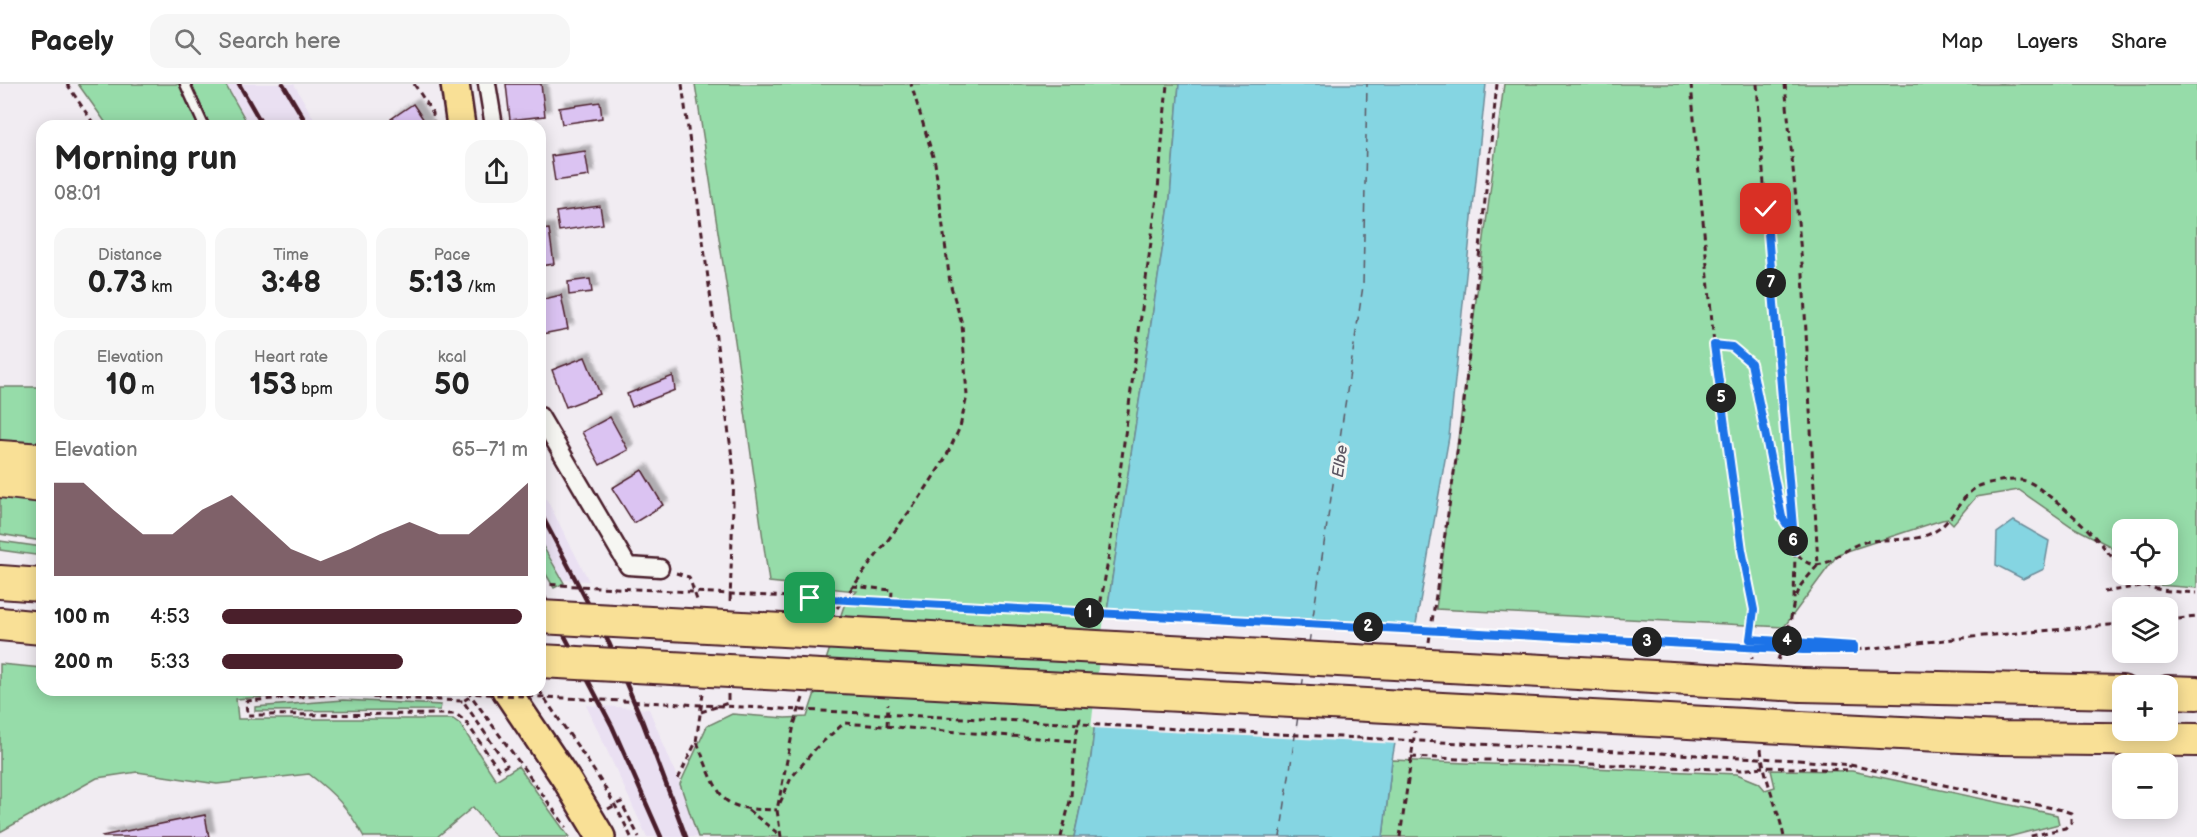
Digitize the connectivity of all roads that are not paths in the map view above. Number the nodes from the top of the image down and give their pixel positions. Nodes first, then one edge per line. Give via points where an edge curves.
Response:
1 (185, 84) edge
2 (455, 84) edge
3 (487, 84) edge
4 (201, 120) edge
5 (460, 120) edge
6 (493, 120) edge
7 (546, 426) edge
8 (0, 457) edge
9 (36, 460) edge
10 (0, 481) edge
11 (36, 485) edge
12 (660, 568) dead end
13 (0, 582) edge
14 (36, 585) edge
15 (546, 617) edge
16 (0, 624) edge
17 (36, 627) edge
18 (546, 661) edge
19 (2112, 692) edge
20 (2178, 692) edge
21 (2197, 693) edge
22 (511, 696) edge
23 (2197, 740) edge
24 (602, 837) edge

1 - 4 lane
2 - 5 main road
3 - 6 street
7 - 12 street via 628,566
8 - 9 highway
10 - 11 highway
13 - 14 highway
15 - 19 highway, bridge via 1802,685
16 - 17 highway
18 - 23 highway, bridge via 2001,738
20 - 21 highway
22 - 24 main road

